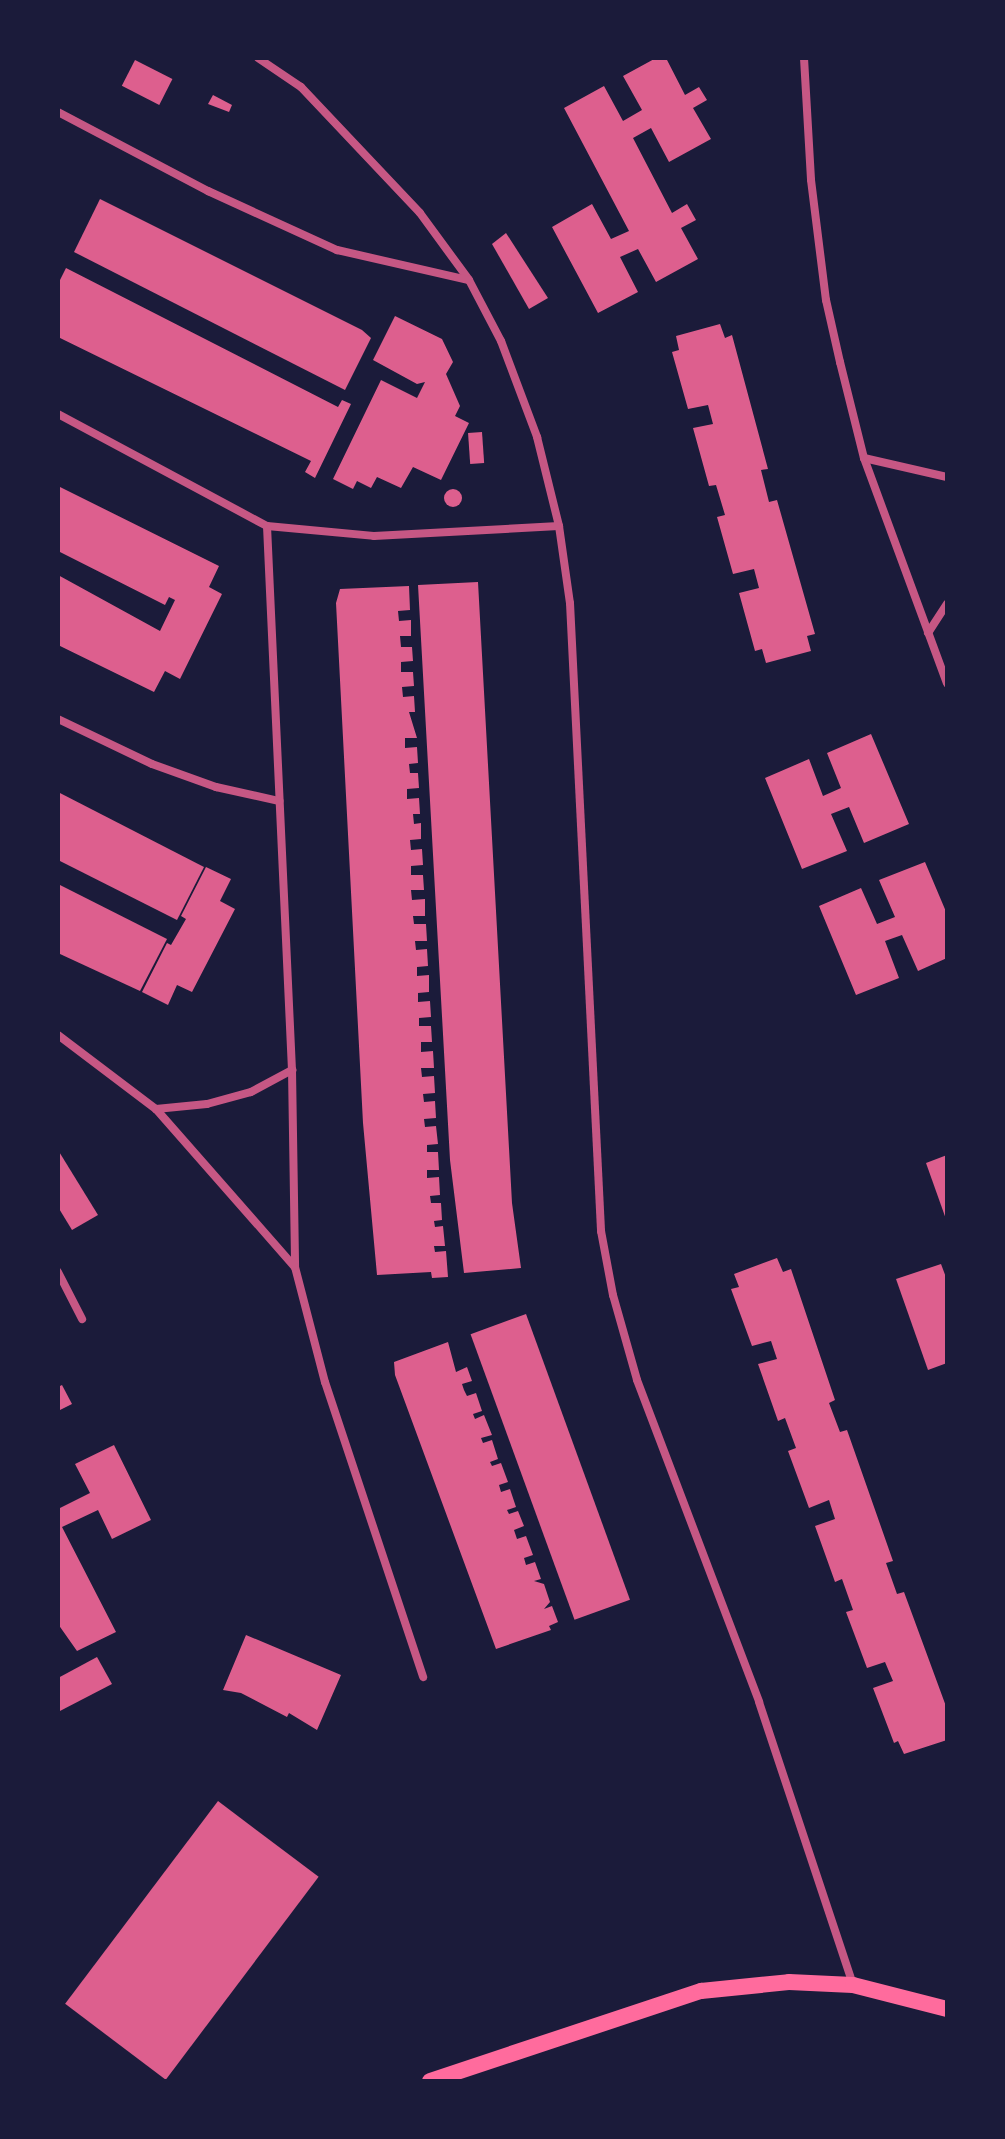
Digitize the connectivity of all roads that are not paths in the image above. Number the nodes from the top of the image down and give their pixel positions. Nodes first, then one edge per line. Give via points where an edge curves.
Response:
1 (258, 58) edge
2 (804, 58) edge
3 (58, 112) edge
4 (469, 280) junction
5 (58, 414) edge
6 (864, 458) junction
7 (947, 477) edge
8 (267, 526) junction
9 (559, 526) junction
10 (947, 604) edge
11 (928, 633) junction
12 (947, 683) edge
13 (58, 719) edge
14 (279, 801) junction
15 (58, 1035) edge
16 (292, 1070) junction
17 (156, 1109) junction
18 (295, 1267) junction
19 (58, 1272) edge
20 (82, 1319) dead end
21 (423, 1677) dead end
22 (853, 1985) junction
23 (947, 2009) edge
24 (430, 2081) edge

1 - 4 street via 301,87 357,142 420,213
2 - 6 street via 826,300
3 - 4 street via 208,191 337,250
4 - 9 street via 520,389
5 - 8 street
6 - 7 street
6 - 11 street
8 - 9 street via 374,536
8 - 14 street
9 - 22 street via 576,675 601,1231 613,1295 637,1380 759,1702
10 - 11 street
11 - 12 street
13 - 14 street via 152,764 216,787
14 - 16 street
15 - 17 street
16 - 17 street via 251,1092 207,1104
16 - 18 street
17 - 18 street
18 - 21 street via 325,1382
19 - 20 street
22 - 23 main road
22 - 24 main road via 789,1982 701,1991

